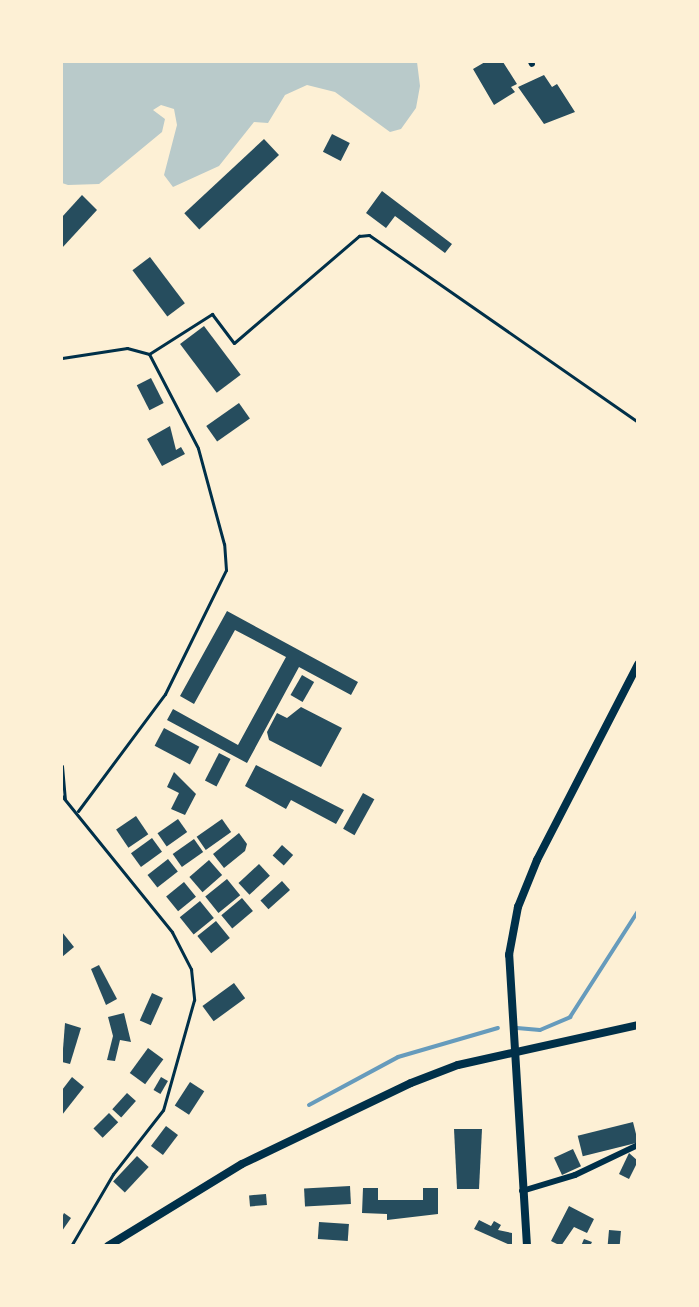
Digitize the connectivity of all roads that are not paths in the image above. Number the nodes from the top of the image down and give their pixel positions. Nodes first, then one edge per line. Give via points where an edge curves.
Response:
1 (149, 354) junction
2 (62, 358) edge
3 (638, 422) edge
4 (638, 664) edge
5 (62, 766) edge
6 (63, 798) edge
7 (78, 811) junction
8 (638, 1024) edge
9 (511, 1056) junction
10 (638, 1145) edge
11 (521, 1192) junction
12 (71, 1245) edge
13 (108, 1245) edge
14 (527, 1245) edge

1 - 2 lane via 103,349
1 - 3 lane via 212,314 234,343 359,236 369,235
1 - 7 lane via 198,448 224,544 226,570 165,694
4 - 9 street via 518,907 508,955
5 - 6 lane
6 - 7 lane
7 - 12 lane via 185,953 194,1000 163,1110 113,1174
8 - 9 street
9 - 11 street
9 - 13 street via 458,1065 401,1087 242,1164
10 - 11 street via 575,1175
11 - 14 street

